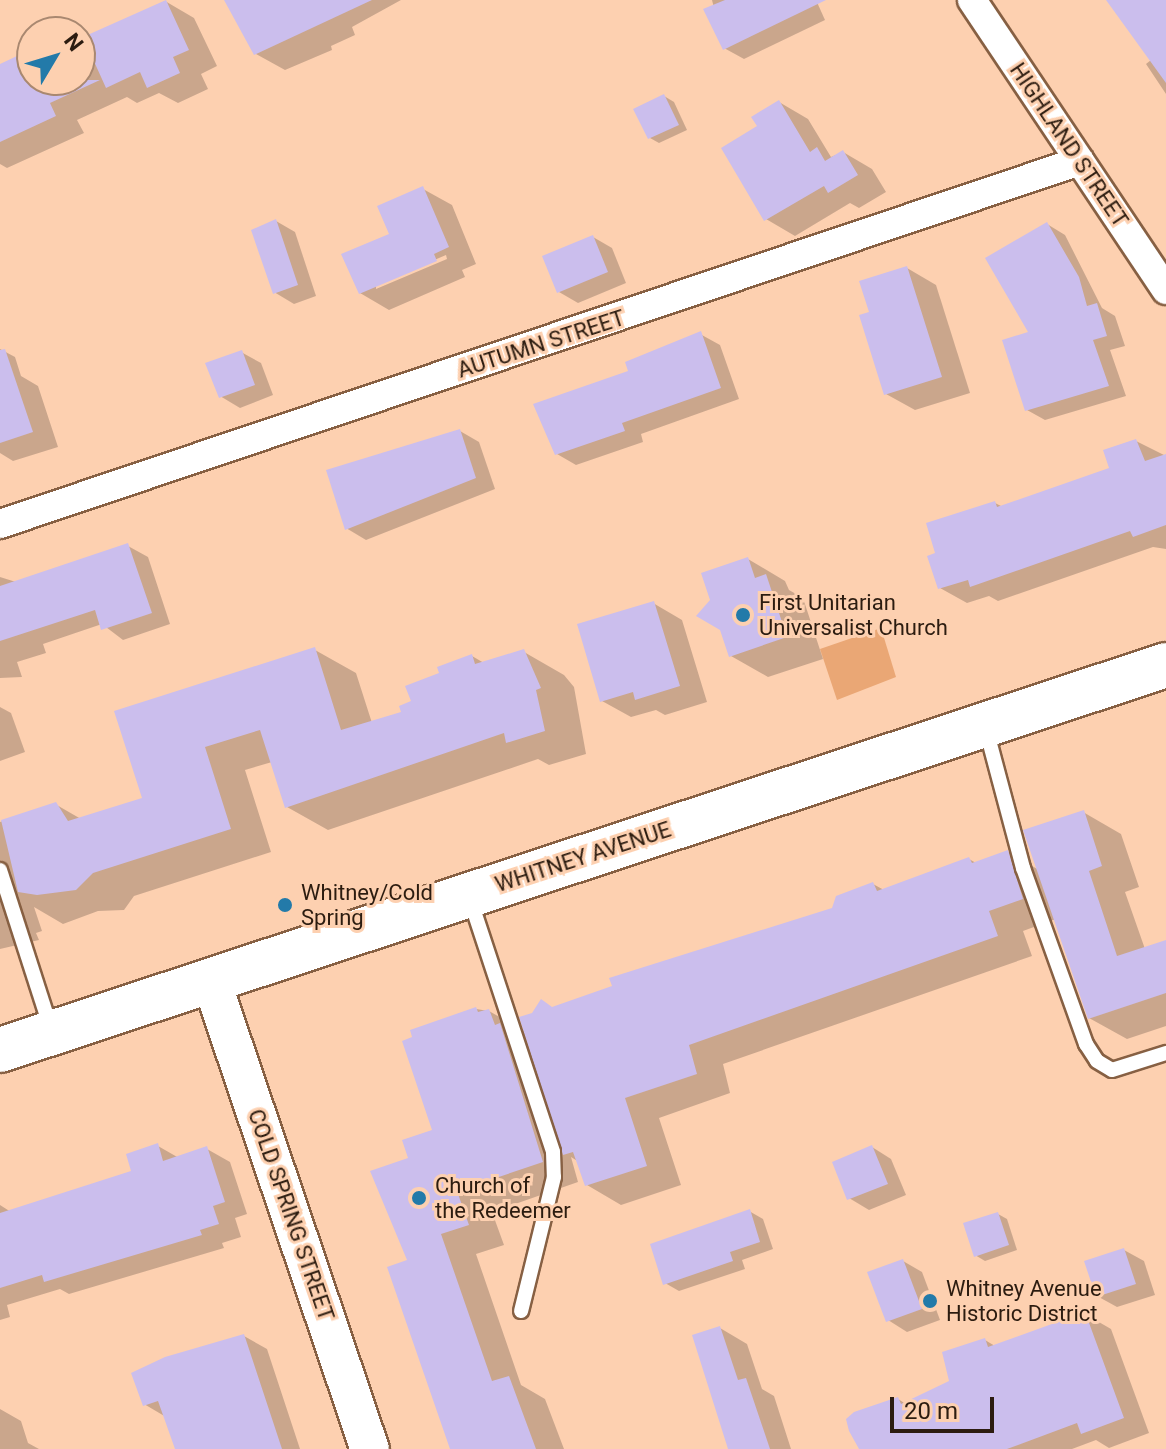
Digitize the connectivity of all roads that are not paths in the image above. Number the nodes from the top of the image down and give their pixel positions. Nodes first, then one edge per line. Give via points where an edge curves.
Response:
1 (972, 0) edge
2 (1080, 161) junction
3 (1166, 290) edge
4 (0, 524) edge
5 (1166, 665) edge
6 (985, 725) junction
7 (0, 870) edge
8 (468, 895) junction
9 (211, 980) junction
10 (52, 1033) junction
11 (0, 1050) edge
12 (1166, 1053) edge
13 (521, 1311) dead end
14 (370, 1449) edge

1 - 2 street, HIGHLAND STREET
2 - 3 street, HIGHLAND STREET
2 - 4 street, AUTUMN STREET
5 - 6 main road, WHITNEY AVENUE
6 - 8 main road, WHITNEY AVENUE
6 - 12 lane via 1023,868 1086,1044 1097,1061 1112,1070
7 - 10 lane
8 - 9 main road, WHITNEY AVENUE
8 - 13 lane via 553,1152 554,1177
9 - 10 main road, WHITNEY AVENUE
9 - 14 street, COLD SPRING STREET
10 - 11 main road, WHITNEY AVENUE

